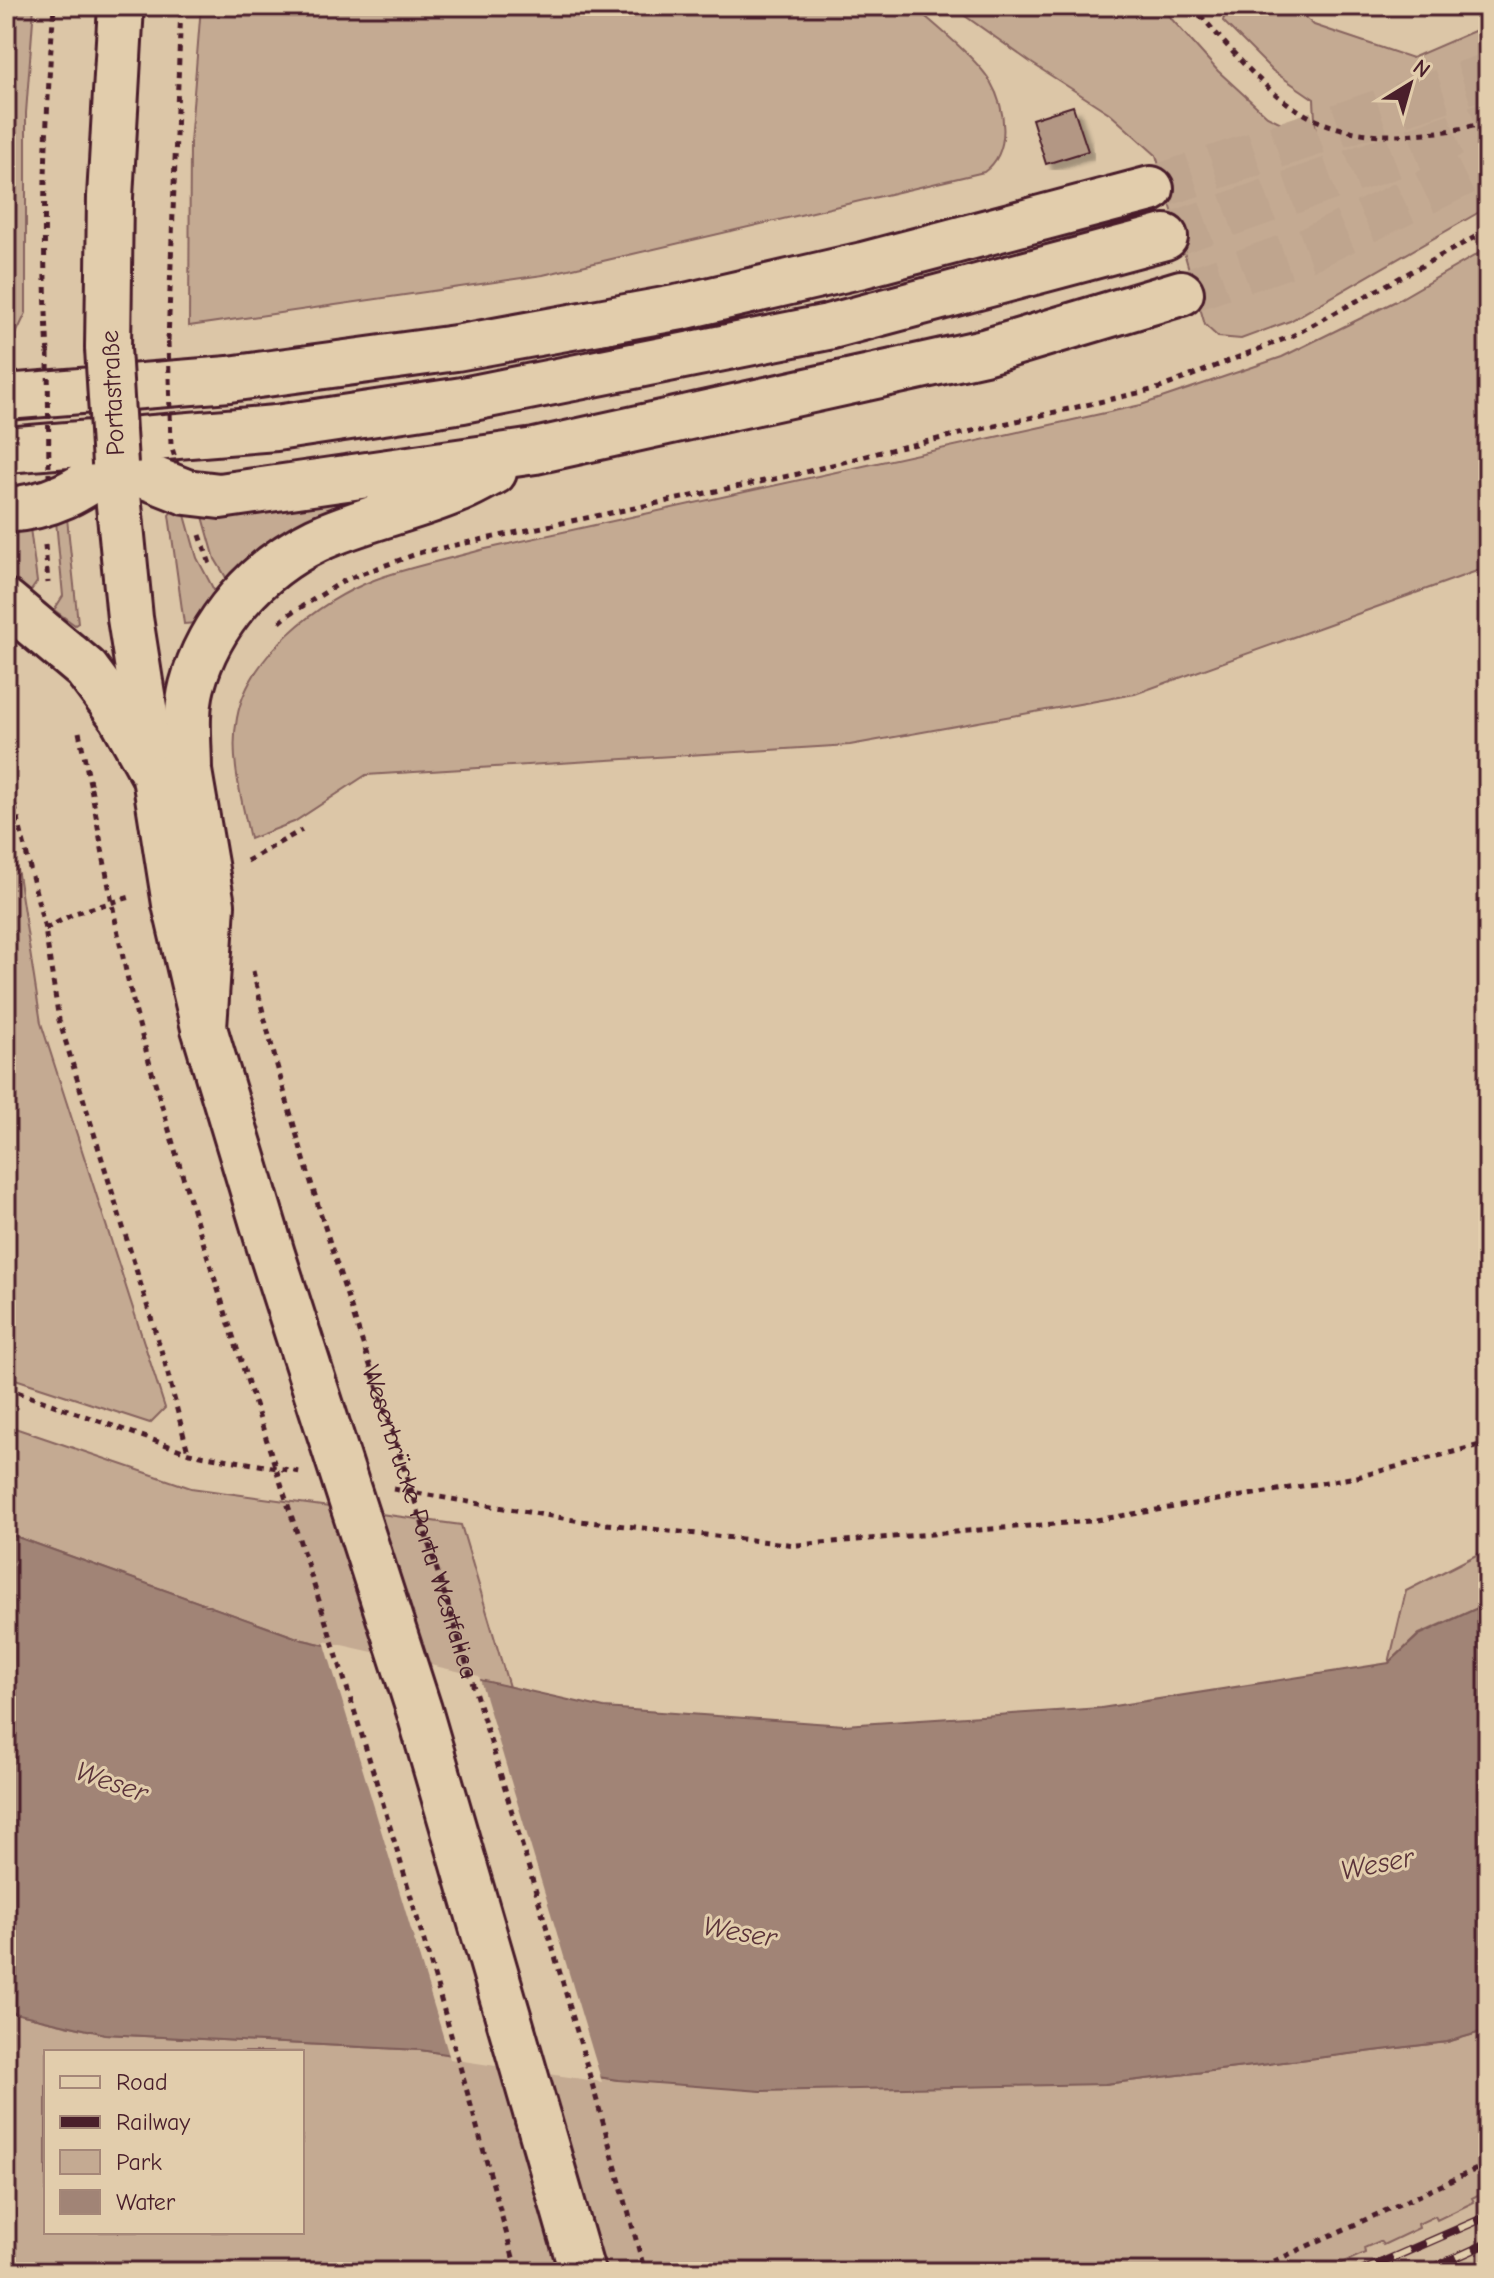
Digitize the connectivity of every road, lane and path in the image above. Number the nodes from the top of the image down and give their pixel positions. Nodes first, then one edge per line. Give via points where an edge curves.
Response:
1 (54, 6) edge
2 (121, 6) edge
3 (181, 6) edge
4 (1192, 6) edge
5 (1488, 121) edge
6 (1151, 189) tunnel mouth
7 (1488, 230) edge
8 (1165, 237) tunnel mouth
9 (1181, 293) tunnel mouth
10 (6, 397) edge
11 (6, 450) edge
12 (535, 451) junction
13 (115, 464) junction
14 (177, 464) dead end
15 (49, 478) dead end
16 (6, 510) edge
17 (196, 523) dead end
18 (45, 538) dead end
19 (214, 574) dead end
20 (49, 591) dead end
21 (6, 602) edge
22 (279, 624) dead end
23 (6, 771) edge
24 (172, 774) junction
25 (91, 788) dead end
26 (252, 969) dead end
27 (6, 1388) edge
28 (1488, 1443) edge
29 (189, 1453) junction
30 (314, 1475) dead end
31 (392, 1488) dead end
32 (1488, 2164) edge
33 (517, 2272) edge
34 (582, 2272) edge
35 (645, 2272) edge
36 (1240, 2272) edge

1 - 15 path, bridge via 44,130
2 - 13 main road, Portastraße, bridge via 112,134 108,348
3 - 14 path, bridge via 168,342 171,445
4 - 5 path via 1269,91 1323,123 1381,137
6 - 10 main road via 863,265 681,307 486,343 229,379
7 - 22 path via 1292,336 1160,388 798,474 422,552 347,579
8 - 11 main road via 828,327 463,400 276,428
9 - 12 main road via 984,352
12 - 13 main road via 220,496 186,492
12 - 24 main road via 455,491 315,541 268,570 233,605 201,661
13 - 16 main road via 81,489 46,504
13 - 24 main road, Portastraße via 130,618
17 - 19 path
18 - 20 path
21 - 24 main road via 86,669
23 - 29 path via 45,929 59,1020
24 - 34 main road, bridge via 212,905 204,1028 419,1710
25 - 33 path, bridge via 144,1043 356,1715
26 - 35 path, Weserbrücke Porta Westfalica, bridge via 307,1165 595,2089
27 - 29 path
28 - 31 path via 1357,1477 1090,1521 796,1545 580,1521
29 - 30 path
32 - 36 path

